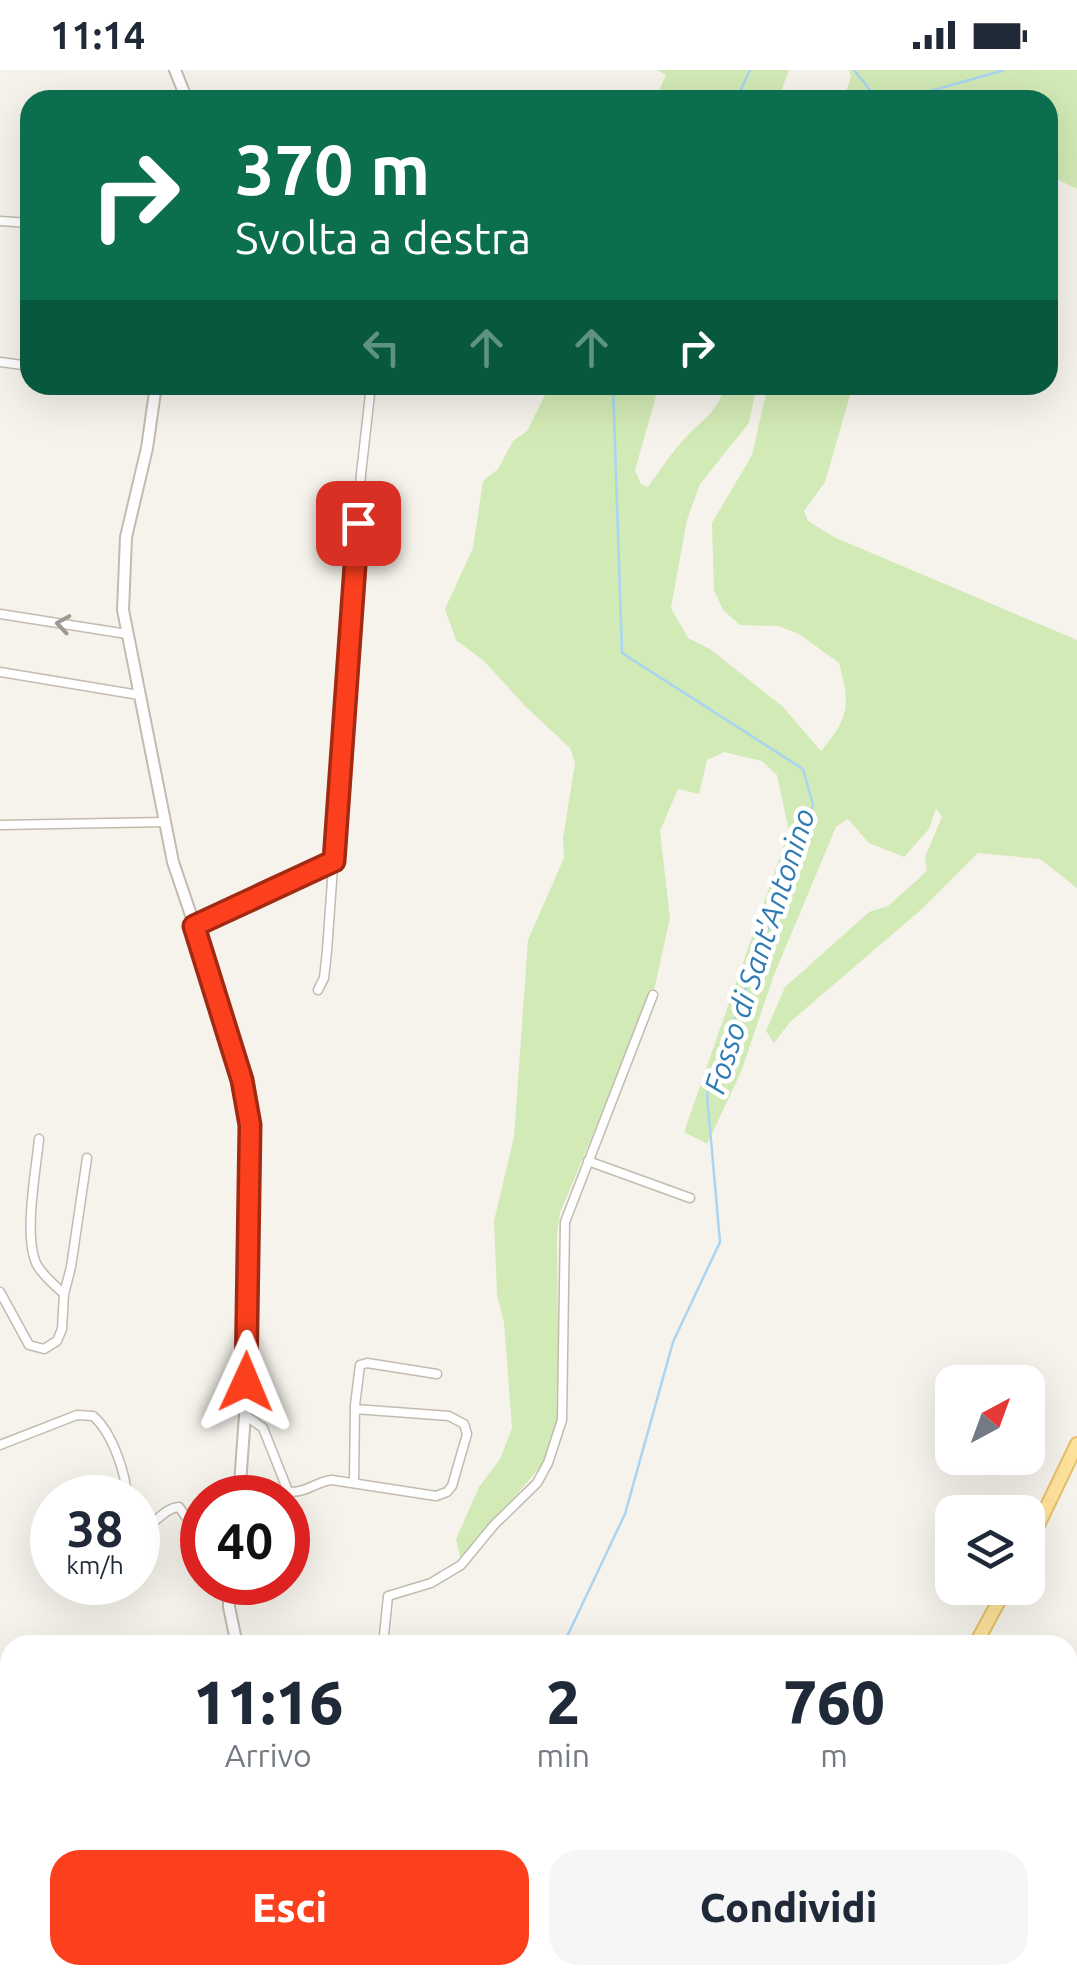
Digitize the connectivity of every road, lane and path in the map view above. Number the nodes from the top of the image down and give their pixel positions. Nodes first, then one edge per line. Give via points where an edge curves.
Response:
1 (154, 395) edge
2 (370, 395) edge
3 (0, 614) edge
4 (127, 634) junction
5 (0, 672) edge
6 (139, 695) junction
7 (165, 822) junction
8 (0, 825) edge
9 (334, 861) junction
10 (194, 926) junction
11 (318, 990) dead end
12 (653, 995) dead end
13 (39, 1139) dead end
14 (86, 1158) dead end
15 (588, 1161) junction
16 (690, 1198) dead end
17 (0, 1292) edge
18 (64, 1294) junction
19 (438, 1374) dead end
20 (355, 1409) junction
21 (245, 1415) junction
22 (1077, 1444) edge
23 (0, 1445) edge
24 (123, 1475) edge
25 (241, 1475) edge
26 (354, 1483) junction
27 (180, 1510) edge
28 (1045, 1511) edge
29 (160, 1518) edge
30 (229, 1605) edge
31 (997, 1605) edge
32 (235, 1635) edge
33 (384, 1635) edge
34 (980, 1635) edge

1 - 4 street via 126,537
2 - 9 street
4 -> 3 street
4 - 6 street
5 - 6 street
6 - 7 street
7 - 8 street
7 - 10 street
9 - 10 street
9 - 11 street
10 - 21 street via 250,1125
12 - 15 street
13 - 18 street via 33,1253
14 - 18 street
15 - 16 street
15 - 33 street via 562,1233 562,1420 548,1463 461,1565 388,1596
17 - 18 street via 27,1342 40,1349 59,1337
19 - 20 street via 362,1363
20 - 26 street
20 - 26 street via 449,1416 467,1434 452,1486 442,1494
21 - 25 street
21 - 26 street via 263,1428 288,1492 324,1480
22 - 28 main road
23 - 24 street via 80,1414 93,1416
27 - 29 street
30 - 32 street
31 - 34 main road

